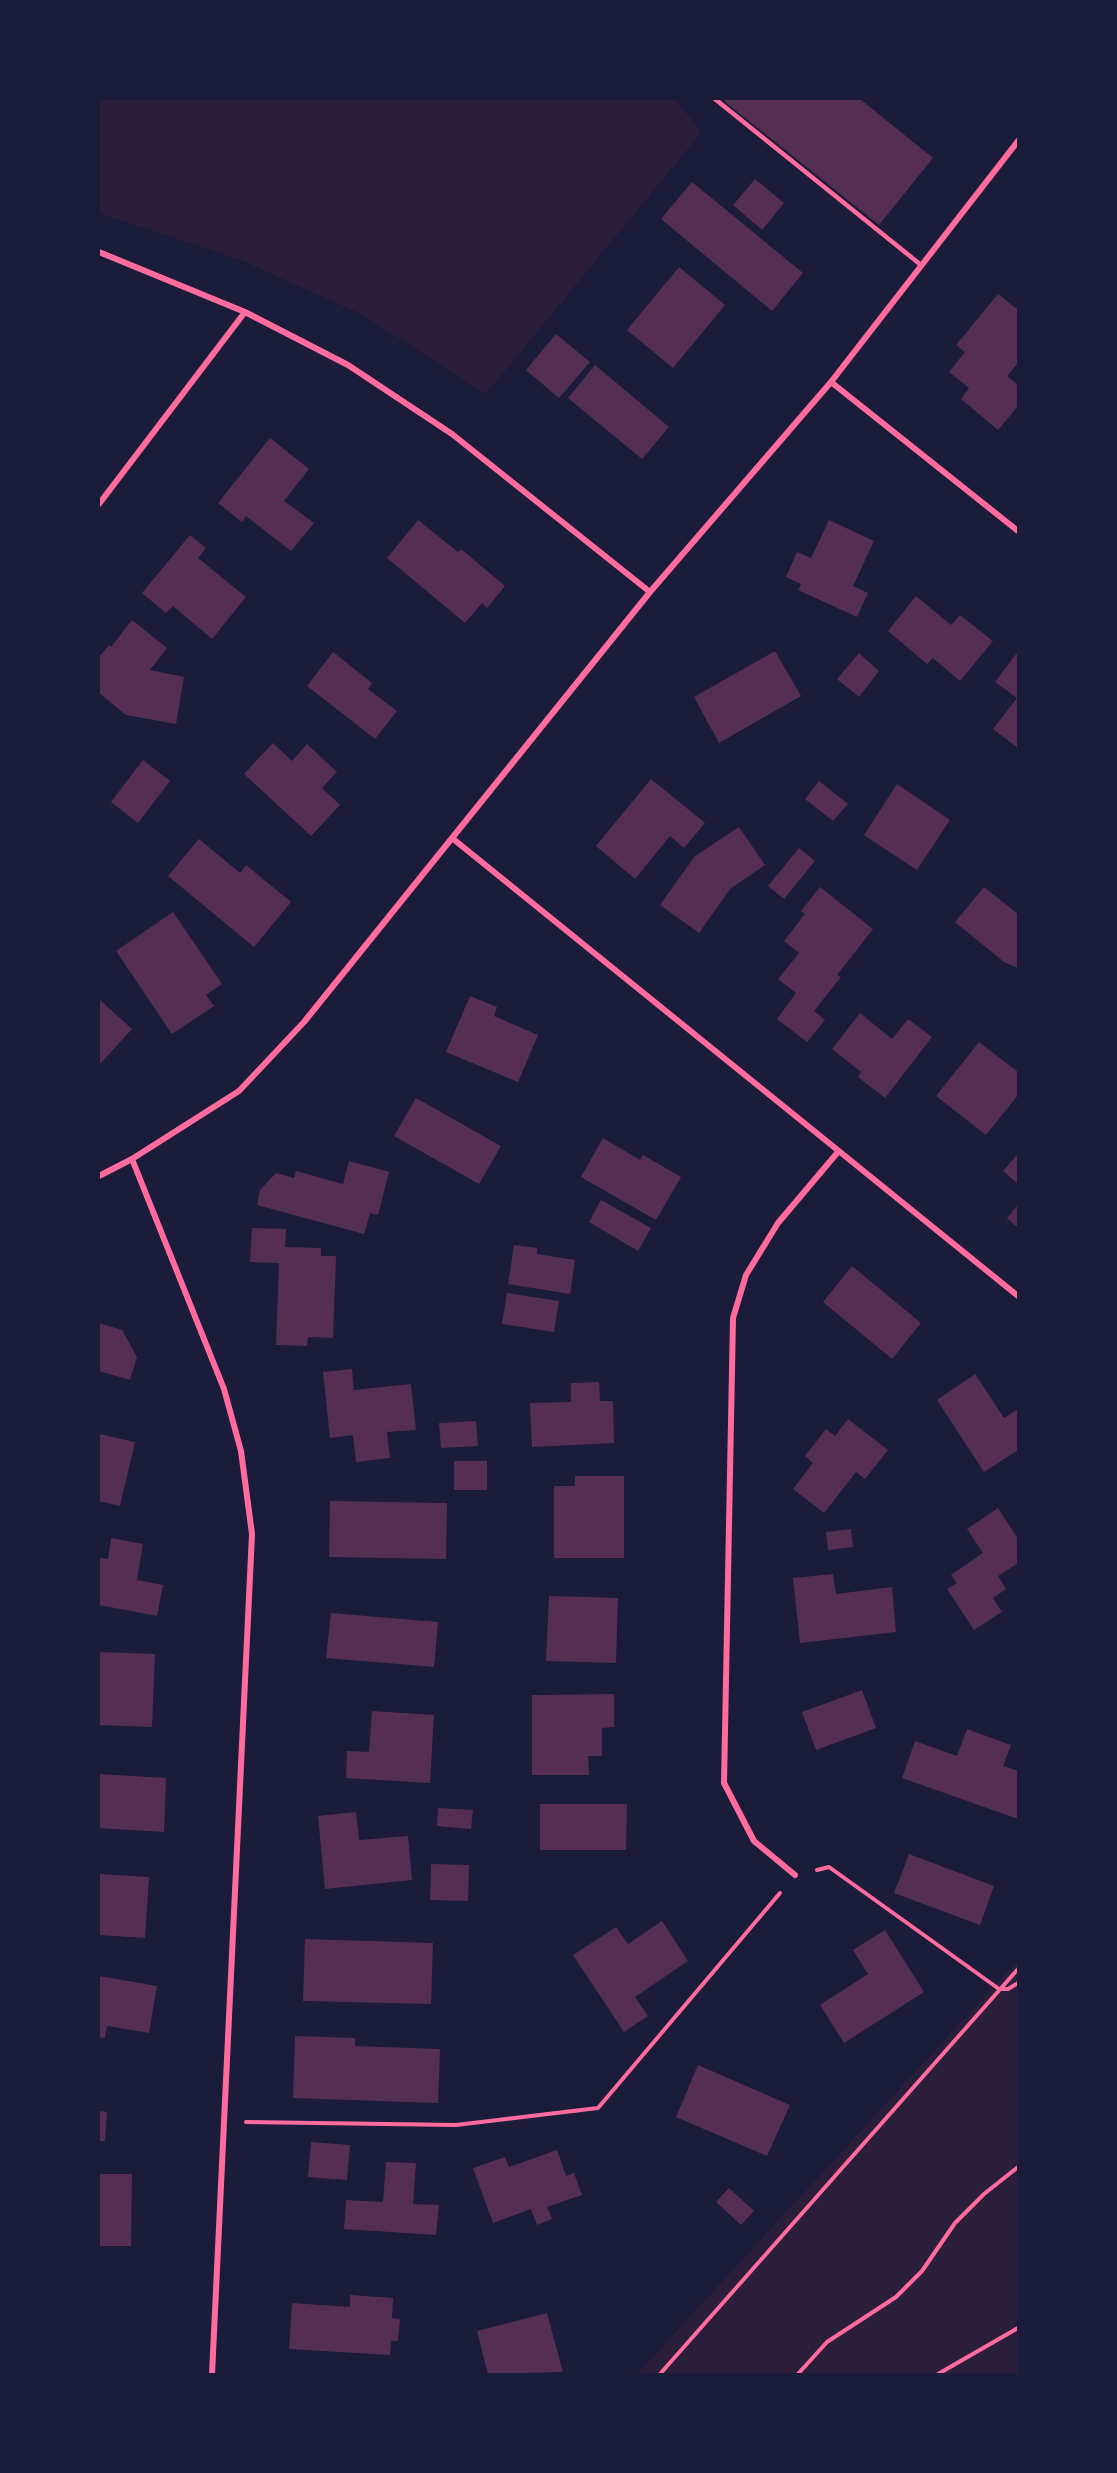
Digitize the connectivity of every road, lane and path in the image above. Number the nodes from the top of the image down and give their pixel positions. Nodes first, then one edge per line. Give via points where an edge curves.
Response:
1 (715, 99) edge
2 (1018, 141) edge
3 (99, 252) edge
4 (921, 265) junction
5 (244, 312) junction
6 (831, 382) junction
7 (99, 504) edge
8 (1018, 531) edge
9 (650, 592) junction
10 (452, 838) junction
11 (838, 1152) junction
12 (132, 1159) junction
13 (99, 1176) edge
14 (1018, 1296) edge
15 (795, 1875) junction
16 (1018, 1969) edge
17 (1018, 1983) edge
18 (999, 1989) junction
19 (225, 2122) junction
20 (1018, 2167) edge
21 (1018, 2328) edge
22 (213, 2374) edge
23 (660, 2374) edge
24 (798, 2374) edge
25 (938, 2374) edge

1 - 4 lane
2 - 4 street
3 - 5 street
4 - 6 street
5 - 7 street
5 - 9 street via 348,365 452,434
6 - 8 street
6 - 9 street
9 - 10 street
10 - 11 street
10 - 12 street via 304,1022 239,1091
11 - 14 street
11 - 15 street via 772,1232 746,1275 733,1318 724,1783 754,1841
12 - 13 street
12 - 19 street via 224,1389 241,1451 252,1534
15 - 18 path via 830,1867
15 - 19 path via 598,2108 456,2125
16 - 18 path
17 - 18 path
18 - 23 path
19 - 22 street
20 - 24 path via 955,2223 922,2271 896,2297 827,2342
21 - 25 path

